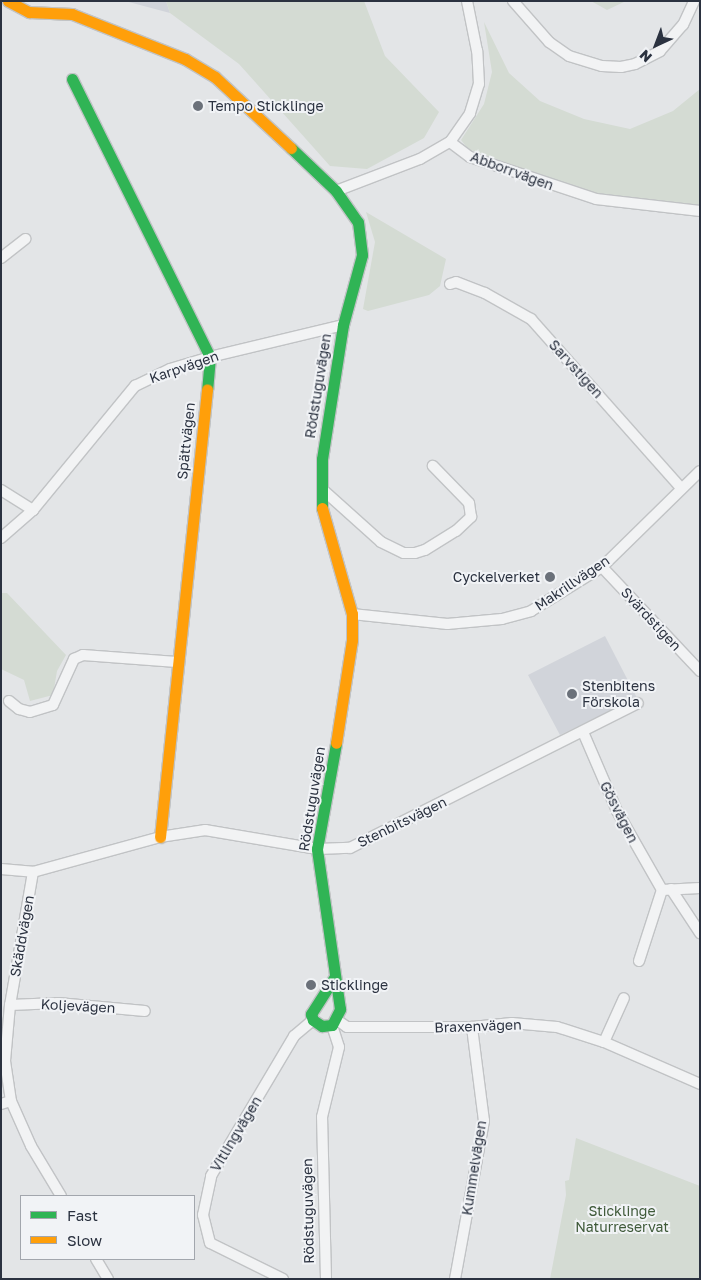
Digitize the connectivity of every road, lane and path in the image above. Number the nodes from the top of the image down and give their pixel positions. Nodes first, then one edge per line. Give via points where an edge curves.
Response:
1 (8, 1) edge
2 (467, 1) edge
3 (513, 1) edge
4 (694, 1) edge
5 (72, 78) dead end
6 (450, 142) junction
7 (336, 191) junction
8 (700, 211) edge
9 (24, 239) dead end
10 (1, 258) edge
11 (450, 284) dead end
12 (343, 325) junction
13 (210, 357) junction
14 (433, 466) dead end
15 (700, 471) edge
16 (681, 488) junction
17 (322, 489) junction
18 (1, 490) edge
19 (34, 510) junction
20 (1, 538) edge
21 (602, 567) junction
22 (352, 614) junction
23 (177, 662) junction
24 (700, 671) edge
25 (9, 701) dead end
26 (638, 703) dead end
27 (583, 732) junction
28 (160, 837) junction
29 (317, 849) junction
30 (1, 870) edge
31 (33, 872) junction
32 (700, 888) edge
33 (666, 889) junction
34 (700, 934) edge
35 (639, 961) dead end
36 (334, 978) junction
37 (624, 998) dead end
38 (10, 1005) junction
39 (145, 1011) dead end
40 (313, 1020) junction
41 (334, 1023) junction
42 (472, 1027) junction
43 (604, 1042) junction
44 (700, 1084) edge
45 (6, 1103) edge
46 (59, 1195) edge
47 (97, 1260) edge
48 (108, 1279) edge
49 (282, 1279) edge
50 (326, 1279) edge
51 (455, 1279) edge

1 - 7 street, Rödstuguvägen via 29,12 85,18 185,59 235,93
2 - 6 street via 477,51 479,84 470,113
3 - 4 street via 549,42 569,56 602,66 621,67 635,64 660,51 684,25
5 - 13 street
6 - 7 street via 420,159
6 - 8 street, Abborrvägen via 470,157 596,199
7 - 12 street, Rödstuguvägen via 349,206 362,236 362,255
9 - 10 street
11 - 16 street, Sarvstigen via 456,282 486,293 530,320
12 - 13 street, Karpvägen
12 - 17 street, Rödstuguvägen via 324,439
13 - 19 street, Karpvägen via 170,369 135,386
13 - 23 street, Spättvägen
14 - 17 street via 469,503 471,517 448,536 415,553 404,553 381,542
15 - 16 street, Makrillvägen
16 - 21 street, Makrillvägen
17 - 22 street, Rödstuguvägen via 325,523
18 - 19 street
19 - 20 street, Karpvägen
21 - 22 street, Makrillvägen via 531,611 502,619 447,624
21 - 24 street, Svärdstigen
22 - 29 street, Rödstuguvägen via 352,640 342,711
23 - 25 street via 83,655 74,659 53,705 30,712 18,709
23 - 28 street, Spättvägen
26 - 27 street, Stenbitsvägen
27 - 29 street, Stenbitsvägen via 350,848
27 - 33 street, Gösvägen via 617,811
28 - 29 street, Stenbitsvägen via 205,830
28 - 31 street, Stenbitsvägen
29 - 36 street, Rödstuguvägen
30 - 31 street, Stenbitsvägen
31 - 38 street, Skäddvägen
32 - 33 street
33 - 34 street, Gösvägen
33 - 35 street
36 - 40 street via 316,1002 311,1014
36 - 41 street, Rödstuguvägen via 340,1010
37 - 43 street
38 - 39 street, Koljevägen via 58,1003
38 - 45 street, Skäddvägen via 5,1061
40 - 41 street via 322,1026
40 - 49 street, Vitlingvägen via 294,1036 211,1176 204,1206 204,1226 210,1243
41 - 42 street, Braxenvägen via 347,1027
41 - 50 street, Rödstuguvägen via 339,1047 322,1117
42 - 43 street, Braxenvägen via 512,1023 557,1027
42 - 51 street, Kummelvägen via 484,1121
43 - 44 street, Braxenvägen
45 - 46 street, Skäddvägen
47 - 48 street

